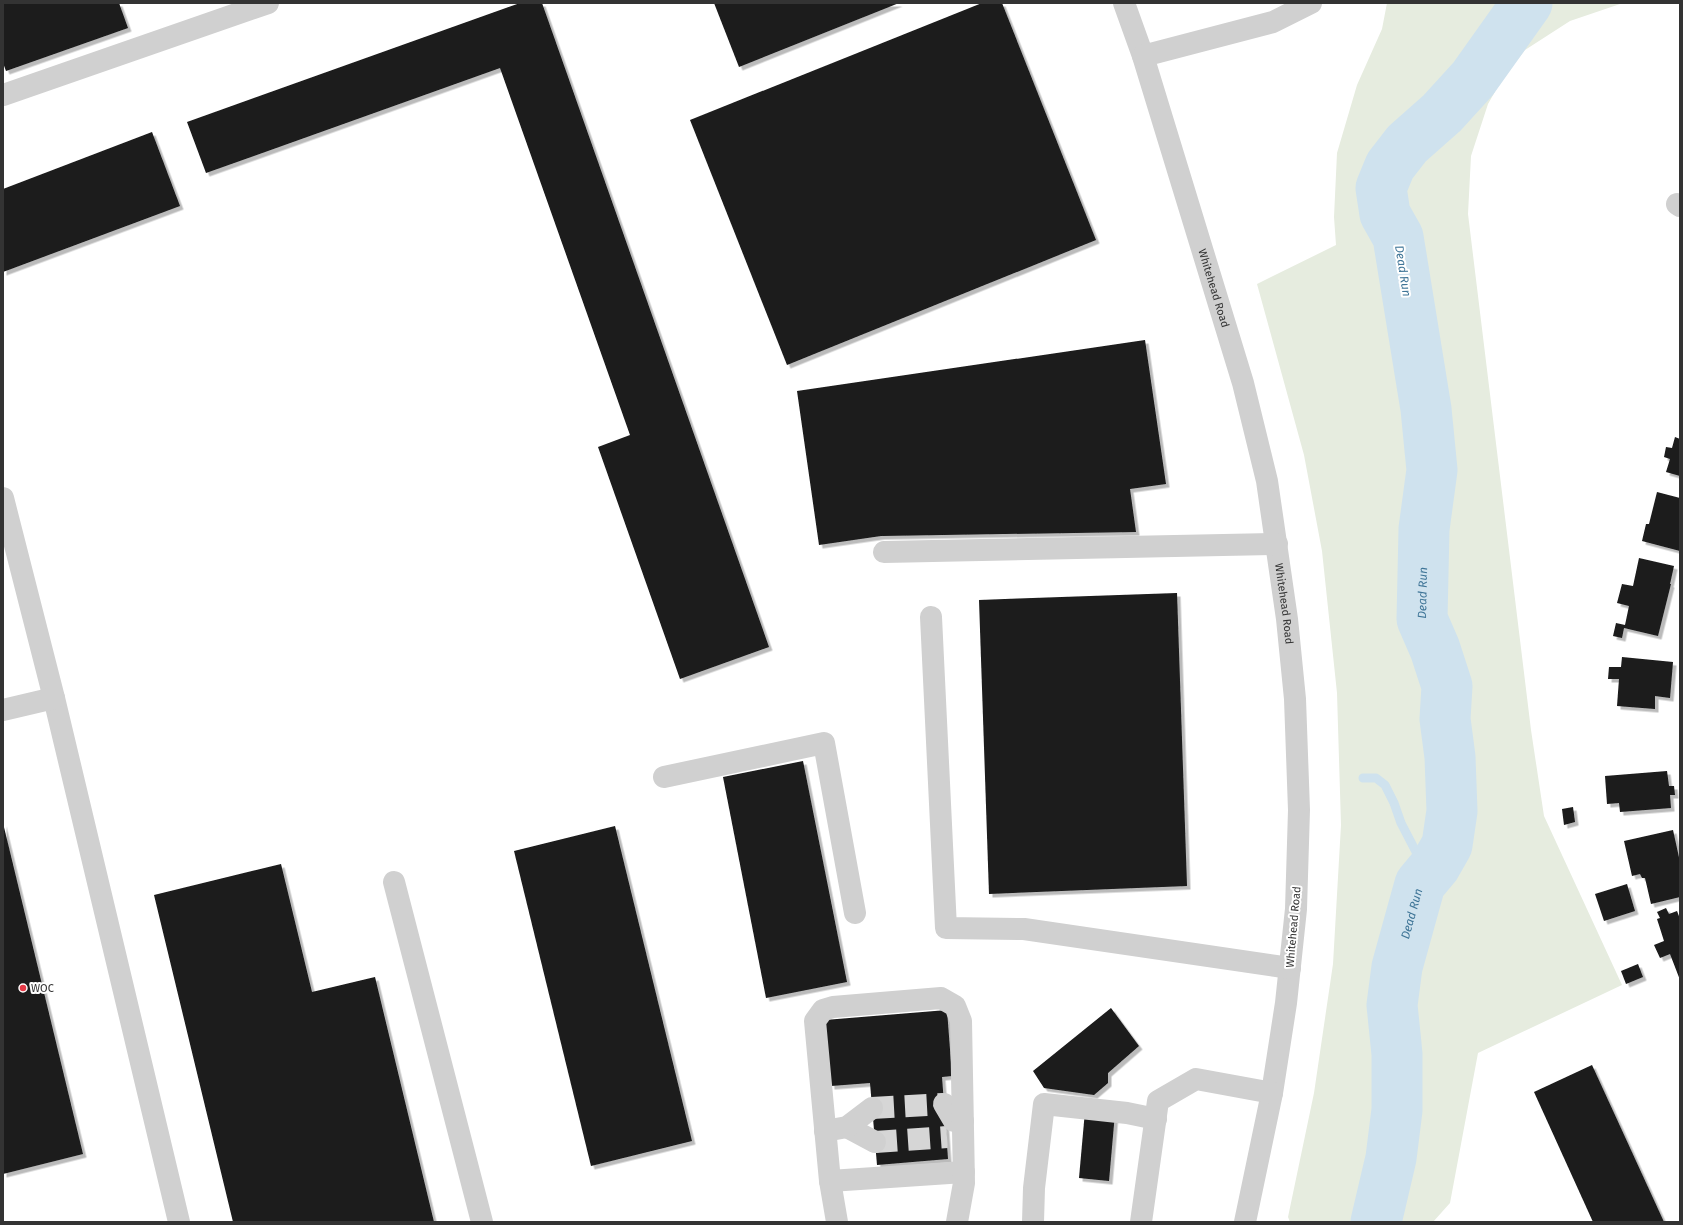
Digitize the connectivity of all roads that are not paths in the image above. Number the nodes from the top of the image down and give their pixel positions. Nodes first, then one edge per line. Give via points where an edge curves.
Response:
1 (268, 3) edge
2 (1124, 3) edge
3 (1310, 3) edge
4 (1143, 56) junction
5 (3, 95) edge
6 (3, 498) edge
7 (1277, 544) junction
8 (884, 552) dead end
9 (931, 618) dead end
10 (54, 698) junction
11 (3, 710) edge
12 (664, 777) dead end
13 (394, 882) dead end
14 (855, 913) dead end
15 (1290, 968) junction
16 (1272, 1093) junction
17 (872, 1108) tunnel mouth
18 (1156, 1119) junction
19 (847, 1127) junction
20 (825, 1131) junction
21 (875, 1142) tunnel mouth
22 (964, 1172) junction
23 (830, 1181) junction
24 (178, 1222) edge
25 (482, 1222) edge
26 (837, 1222) edge
27 (957, 1222) edge
28 (1033, 1222) edge
29 (1141, 1222) edge
30 (1245, 1222) edge

1 - 5 street
2 - 4 street, Whitehead Road
3 - 4 street via 1273,22
4 - 7 street, Whitehead Road via 1243,383 1267,481
6 - 10 street
7 - 8 street
7 - 15 street, Whitehead Road via 1288,619 1295,699 1299,810 1296,909
9 - 15 street via 946,928 1024,929
10 - 11 street
10 - 24 street
12 - 14 street via 824,743
13 - 25 street
15 - 16 street, Whitehead Road
16 - 18 street via 1196,1079 1158,1101
16 - 30 street, Whitehead Road
17 - 19 street
18 - 28 street via 1127,1113 1044,1104 1034,1188
18 - 29 street
19 - 20 street
19 - 21 street
20 - 22 street via 815,1021 823,1010 941,998 955,1006 961,1021 952,1121
20 - 23 street
22 - 23 street
22 - 27 street
23 - 26 street

